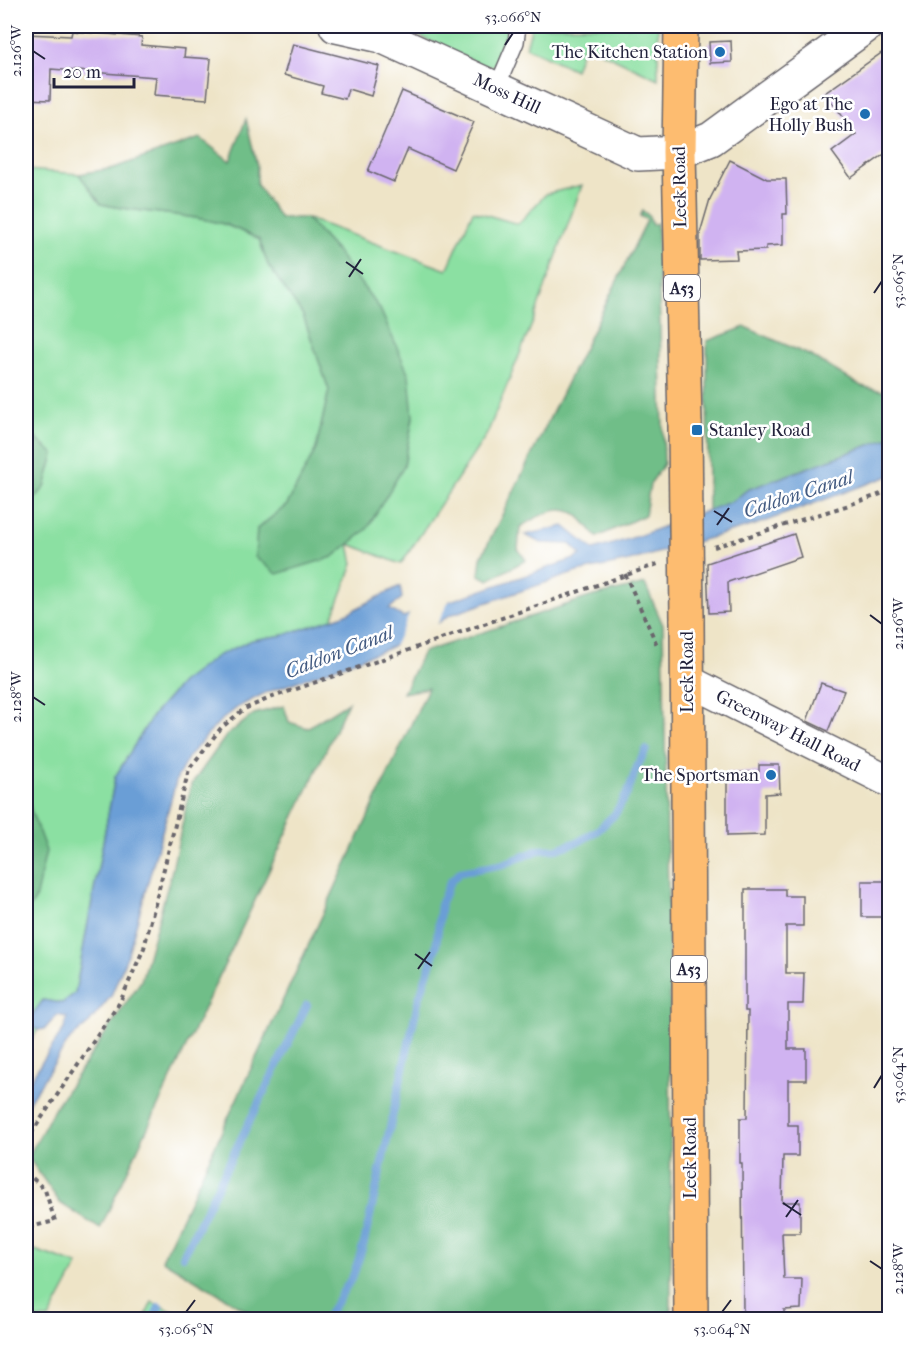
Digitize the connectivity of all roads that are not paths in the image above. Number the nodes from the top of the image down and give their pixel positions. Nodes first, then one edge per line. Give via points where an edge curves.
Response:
1 (336, 26) edge
2 (518, 26) edge
3 (681, 26) edge
4 (866, 26) edge
5 (496, 89) junction
6 (679, 152) junction
7 (687, 680) junction
8 (890, 782) edge
9 (691, 1320) edge

1 - 5 street, Moss Hill via 381,36
2 - 5 lane via 516,42
3 - 6 highway, Leek Road / A53
4 - 6 street via 711,139
5 - 6 street, Moss Hill via 638,154
6 - 7 highway, Leek Road / A53, bridge
7 - 8 street, Greenway Hall Road
7 - 9 highway, Leek Road / A53

